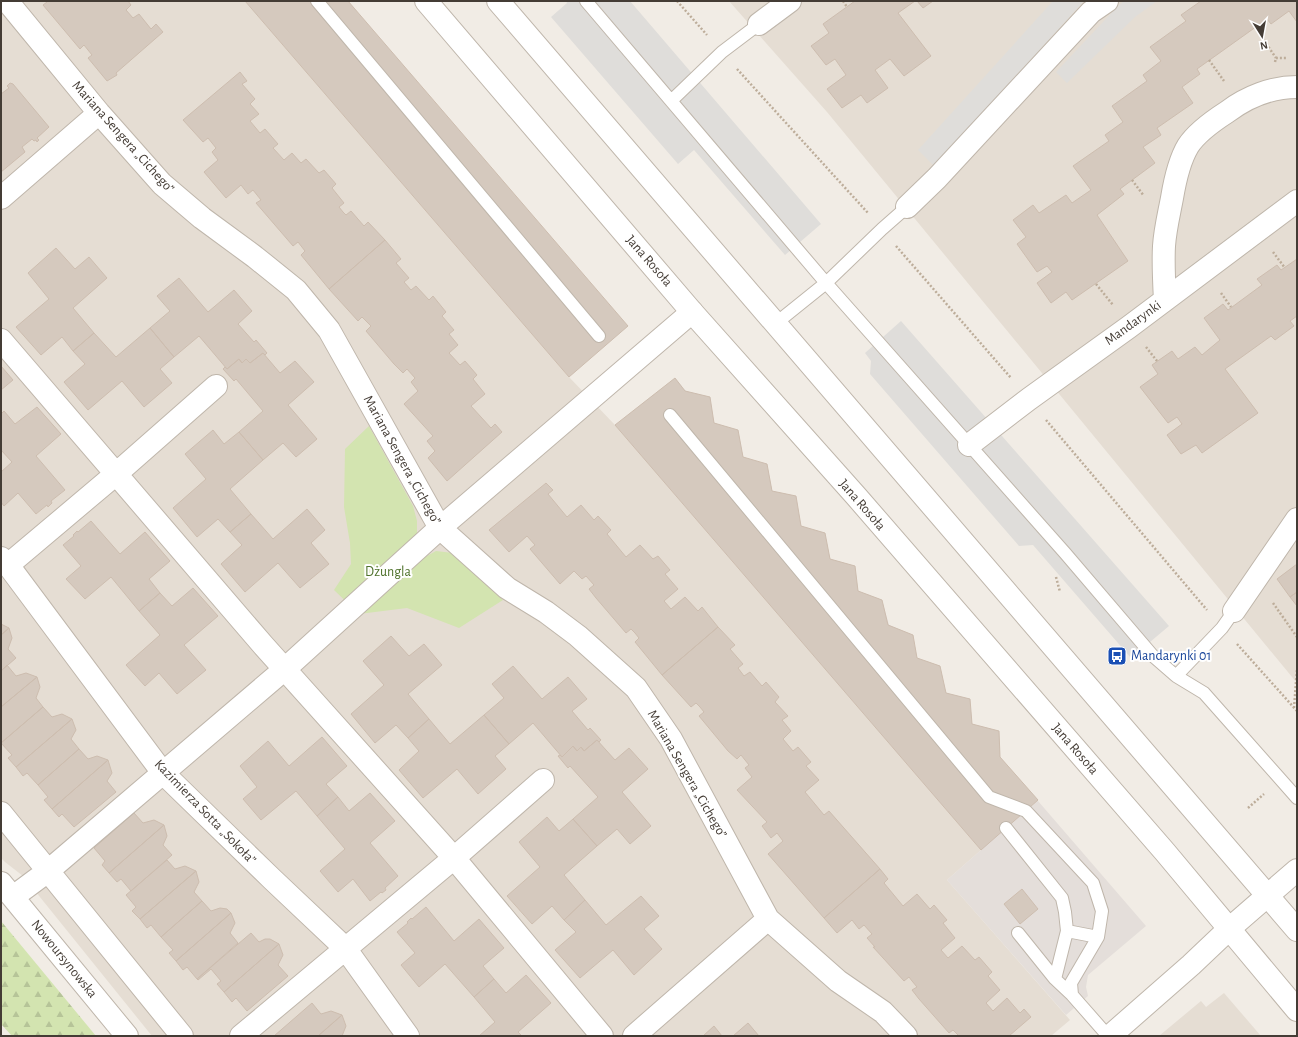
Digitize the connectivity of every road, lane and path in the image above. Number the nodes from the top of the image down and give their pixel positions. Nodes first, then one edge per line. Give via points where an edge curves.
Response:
1 (7, 1) edge
2 (317, 1) edge
3 (426, 1) edge
4 (498, 1) edge
5 (586, 1) edge
6 (677, 1) edge
7 (790, 1) edge
8 (842, 1) edge
9 (1107, 1) edge
10 (847, 7) dead end
11 (760, 24) joint
12 (1255, 27) dead end
13 (722, 52) junction
14 (1276, 58) dead end
15 (1297, 87) edge
16 (671, 101) junction
17 (99, 113) junction
18 (1, 198) edge
19 (1297, 202) edge
20 (908, 207) joint
21 (882, 229) junction
22 (826, 283) junction
23 (1165, 300) junction
24 (692, 312) junction
25 (775, 324) junction
26 (599, 336) dead end
27 (1, 340) edge
28 (216, 386) dead end
29 (1029, 399) junction
30 (670, 415) dead end
31 (969, 445) junction
32 (116, 474) junction
33 (1297, 519) edge
34 (440, 528) junction
35 (5, 562) edge
36 (1256, 579) junction
37 (1228, 619) junction
38 (1297, 637) edge
39 (286, 668) junction
40 (1297, 669) edge
41 (1176, 676) junction
42 (1294, 708) junction
43 (1297, 711) edge
44 (164, 773) junction
45 (543, 780) dead end
46 (1297, 798) edge
47 (1, 813) edge
48 (1006, 828) dead end
49 (454, 858) junction
50 (1297, 870) edge
51 (48, 871) junction
52 (7, 890) edge
53 (1268, 896) junction
54 (768, 919) junction
55 (1229, 929) junction
56 (1297, 930) edge
57 (1066, 931) junction
58 (1018, 933) dead end
59 (1098, 937) junction
60 (345, 948) junction
61 (1055, 979) junction
62 (1072, 995) junction
63 (1297, 1010) edge
64 (127, 1036) edge
65 (182, 1036) edge
66 (241, 1036) edge
67 (408, 1036) edge
68 (602, 1036) edge
69 (634, 1036) edge
70 (906, 1036) edge
71 (1109, 1036) edge

1 - 17 street, Mariana Sengera „Cichego”
2 - 26 lane
3 - 24 street, Jana Rosoła
4 - 25 street
5 - 16 lane
6 - 13 path
7 - 11 street
8 - 10 path
9 - 20 street via 1091,12
11 - 13 lane
12 - 14 path
13 - 16 lane
13 - 21 path
15 - 23 street via 1267,91 1234,106 1203,130 1189,145 1179,166 1166,226
16 - 22 lane
17 - 18 street
17 - 34 street, Mariana Sengera „Cichego” via 162,184 296,290 329,330
19 - 23 street, Mandarynki
20 - 21 lane
21 - 22 lane
21 - 29 path
22 - 25 lane
22 - 31 lane
23 - 29 street, Mandarynki
24 - 34 street
24 - 55 street, Jana Rosoła via 871,514
25 - 53 street
27 - 32 street
28 - 32 street
29 - 31 street, Mandarynki
29 - 37 path
30 - 59 lane via 989,797 1026,811 1093,883 1102,911
31 - 41 lane via 1153,656
32 - 35 street
32 - 39 street via 263,645
33 - 36 street
34 - 39 street
34 - 54 street, Mariana Sengera „Cichego” via 507,588 578,636 636,688 671,739
35 - 44 street, Kazimierza Sotta „Sokoła”
36 - 37 street
36 - 38 path
37 - 41 lane
37 - 42 path
39 - 44 street
39 - 49 street
40 - 42 path
41 - 46 lane via 1204,693
42 - 43 path
44 - 51 street
44 - 60 street, Kazimierza Sotta „Sokoła”
45 - 49 street
47 - 51 street
48 - 57 lane via 1062,898
49 - 60 street
49 - 68 street
50 - 53 street
51 - 52 street
51 - 65 street
52 - 64 street, Nowoursynowska
53 - 55 street
53 - 56 street
54 - 69 street
54 - 70 street, Mariana Sengera „Cichego” via 838,981 883,1012
55 - 63 street, Jana Rosoła
55 - 71 street
57 - 59 lane
57 - 61 lane
58 - 61 lane
59 - 62 lane via 1071,983
60 - 66 street
60 - 67 street, Kazimierza Sotta „Sokoła”
61 - 62 lane
62 - 71 lane

